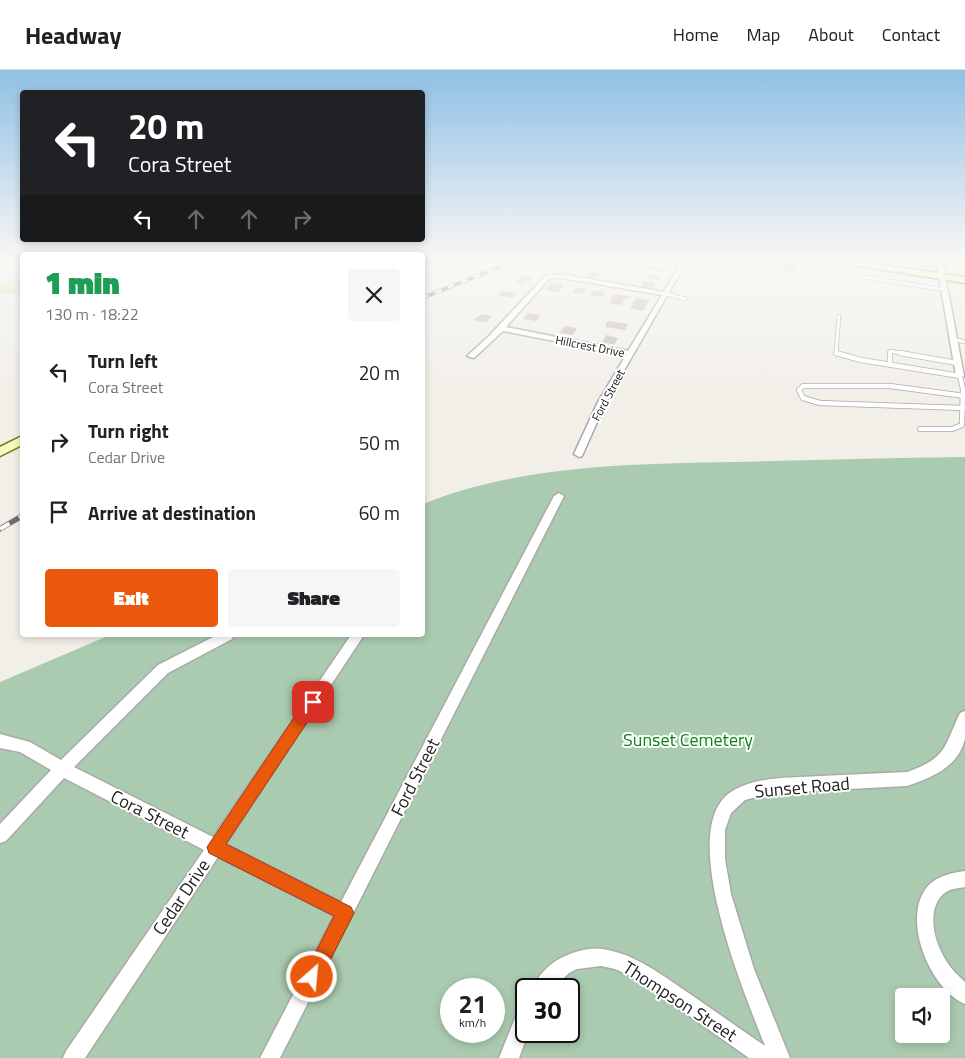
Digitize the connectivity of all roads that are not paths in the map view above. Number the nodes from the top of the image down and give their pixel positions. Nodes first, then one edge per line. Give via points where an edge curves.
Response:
1 (521, 305) edge
2 (659, 305) edge
3 (948, 305) edge
4 (838, 316) dead end
5 (501, 328) junction
6 (953, 339) junction
7 (965, 342) edge
8 (630, 354) junction
9 (471, 356) dead end
10 (958, 363) junction
11 (890, 365) junction
12 (960, 376) junction
13 (964, 397) edge
14 (963, 408) junction
15 (920, 429) dead end
16 (20, 441) edge
17 (0, 452) edge
18 (579, 454) dead end
19 (559, 496) dead end
20 (224, 637) edge
21 (357, 637) edge
22 (965, 717) edge
23 (0, 741) edge
24 (62, 768) junction
25 (0, 835) edge
26 (215, 847) junction
27 (965, 880) edge
28 (345, 913) junction
29 (551, 978) edge
30 (965, 995) edge
31 (515, 1043) edge
32 (73, 1058) edge
33 (270, 1058) edge
34 (509, 1058) edge
35 (766, 1058) edge
36 (780, 1058) edge

1 - 5 street
2 - 8 street, Ford Street
3 - 6 street
4 - 11 lane via 836,353
5 - 8 street, Hillcrest Drive
5 - 9 street
6 - 7 lane
6 - 10 street
8 - 18 street, Ford Street via 602,402
10 - 11 lane via 890,351
10 - 12 street
11 - 12 lane
12 - 13 lane
13 - 14 lane
13 - 14 lane via 871,385 803,386 799,390 803,398 820,402
14 - 15 lane via 964,420 958,428
16 - 17 street
19 - 28 street, Ford Street
20 - 24 street via 163,669
21 - 26 street, Cedar Drive
22 - 36 street, Sunset Road via 952,754 926,773 907,779 754,789 737,796 725,807 716,835 723,890 744,968
23 - 24 street, Cora Street via 20,745
24 - 25 street
24 - 26 street, Cora Street
26 - 28 street, Cora Street
26 - 32 street, Cedar Drive
27 - 30 street via 939,886 929,898 925,912 925,925 938,964
28 - 33 street, Ford Street
29 - 35 street, Thompson Street via 571,961 600,956 614,958 643,973
31 - 34 street

